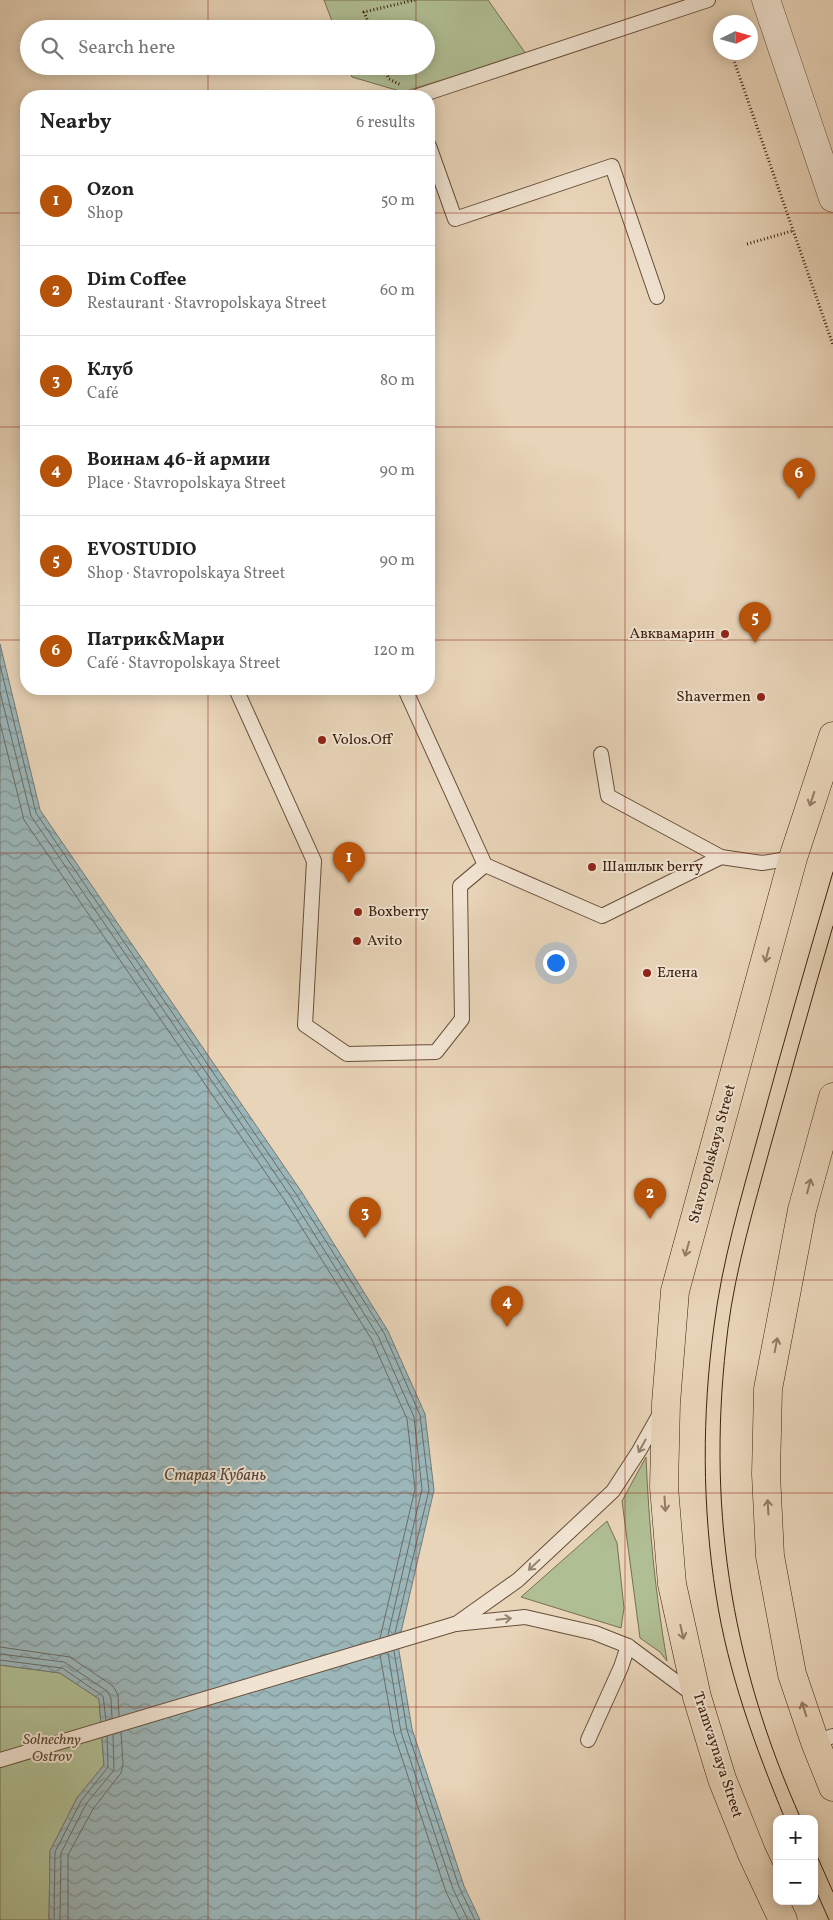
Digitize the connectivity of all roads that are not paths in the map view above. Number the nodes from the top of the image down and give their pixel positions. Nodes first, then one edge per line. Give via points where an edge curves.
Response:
1 (708, 0) edge
2 (766, 0) edge
3 (435, 90) edge
4 (435, 163) edge
5 (833, 198) edge
6 (657, 297) dead end
7 (239, 695) edge
8 (408, 695) edge
9 (833, 736) edge
10 (601, 754) dead end
11 (721, 857) junction
12 (793, 858) junction
13 (485, 865) junction
14 (833, 1097) edge
15 (666, 1403) junction
16 (672, 1584) joint
17 (455, 1624) junction
18 (628, 1646) junction
19 (697, 1697) junction
20 (824, 1739) edge
21 (588, 1740) dead end
22 (0, 1760) edge
23 (833, 1787) edge
24 (783, 1920) edge

1 - 3 lane
2 - 5 street
4 - 6 lane via 455,219 612,166
7 - 13 lane via 314,861 305,1025 347,1054 436,1052 462,1019 460,886
8 - 13 lane
9 -> 12 main road, Stavropolskaya Street
10 - 11 lane via 608,796
11 - 12 lane via 762,863
11 - 13 lane via 602,916
12 -> 15 main road, Stavropolskaya Street via 675,1291
20 -> 14 main road via 792,1674 770,1556 766,1474 768,1389 802,1210
15 -> 16 main road, Stavropolskaya Street via 664,1487
15 -> 17 lane via 640,1451 613,1490 518,1580
16 -> 19 main road, Tramvaynaya Street
17 -> 18 lane via 525,1617 595,1633
17 - 22 lane
18 - 19 lane
18 - 21 lane
19 - 24 main road, Tramvaynaya Street via 722,1779
20 - 23 main road

